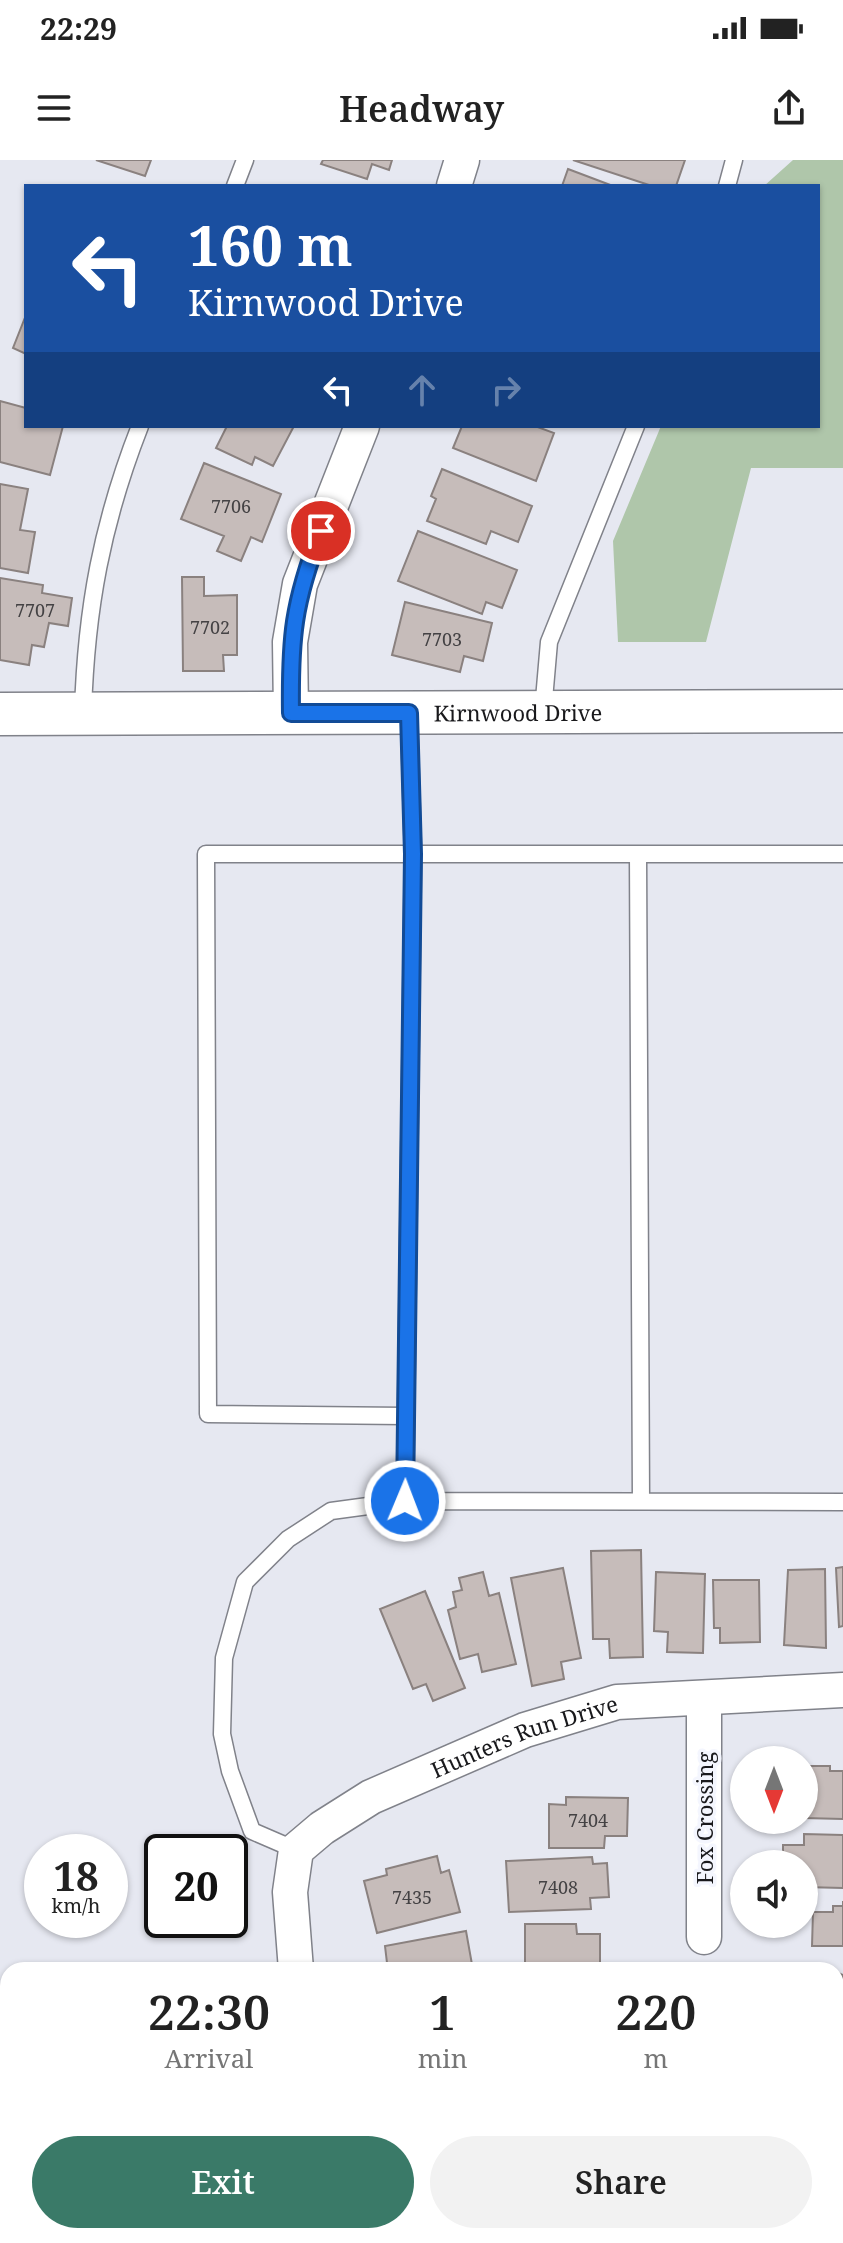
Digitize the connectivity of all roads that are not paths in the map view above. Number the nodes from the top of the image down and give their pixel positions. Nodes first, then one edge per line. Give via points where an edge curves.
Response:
1 (245, 160) edge
2 (462, 160) edge
3 (734, 160) edge
4 (236, 184) edge
5 (455, 184) edge
6 (728, 184) edge
7 (139, 428) edge
8 (361, 428) edge
9 (635, 428) edge
10 (843, 711) edge
11 (543, 712) junction
12 (291, 713) junction
13 (409, 713) junction
14 (0, 714) edge
15 (83, 714) junction
16 (413, 854) junction
17 (638, 854) junction
18 (843, 854) edge
19 (406, 1416) junction
20 (405, 1501) junction
21 (641, 1501) junction
22 (843, 1502) edge
23 (843, 1690) edge
24 (704, 1698) junction
25 (296, 1850) junction
26 (704, 1937) dead end
27 (295, 1962) edge

1 - 4 lane
2 - 5 street
3 - 6 lane
7 - 15 lane via 92,585
8 - 12 street via 300,584 290,642
9 - 11 lane via 549,642
10 - 11 street, Kirnwood Drive
11 - 13 street, Kirnwood Drive
12 - 13 street, Kirnwood Drive
12 - 15 street, Kirnwood Drive
13 - 16 lane
14 - 15 street, Kirnwood Drive
16 - 17 lane
16 - 19 lane
16 - 19 lane via 206,854 208,1414
17 - 18 lane
17 - 21 lane
19 - 20 lane
20 - 21 lane
20 - 25 lane via 331,1511 288,1539 245,1582 224,1658 222,1734 252,1831
21 - 22 lane
23 - 24 street, Hunters Run Drive
24 - 25 street, Hunters Run Drive via 617,1702 525,1730 371,1797
24 - 26 street, Fox Crossing
25 - 27 street via 291,1866

